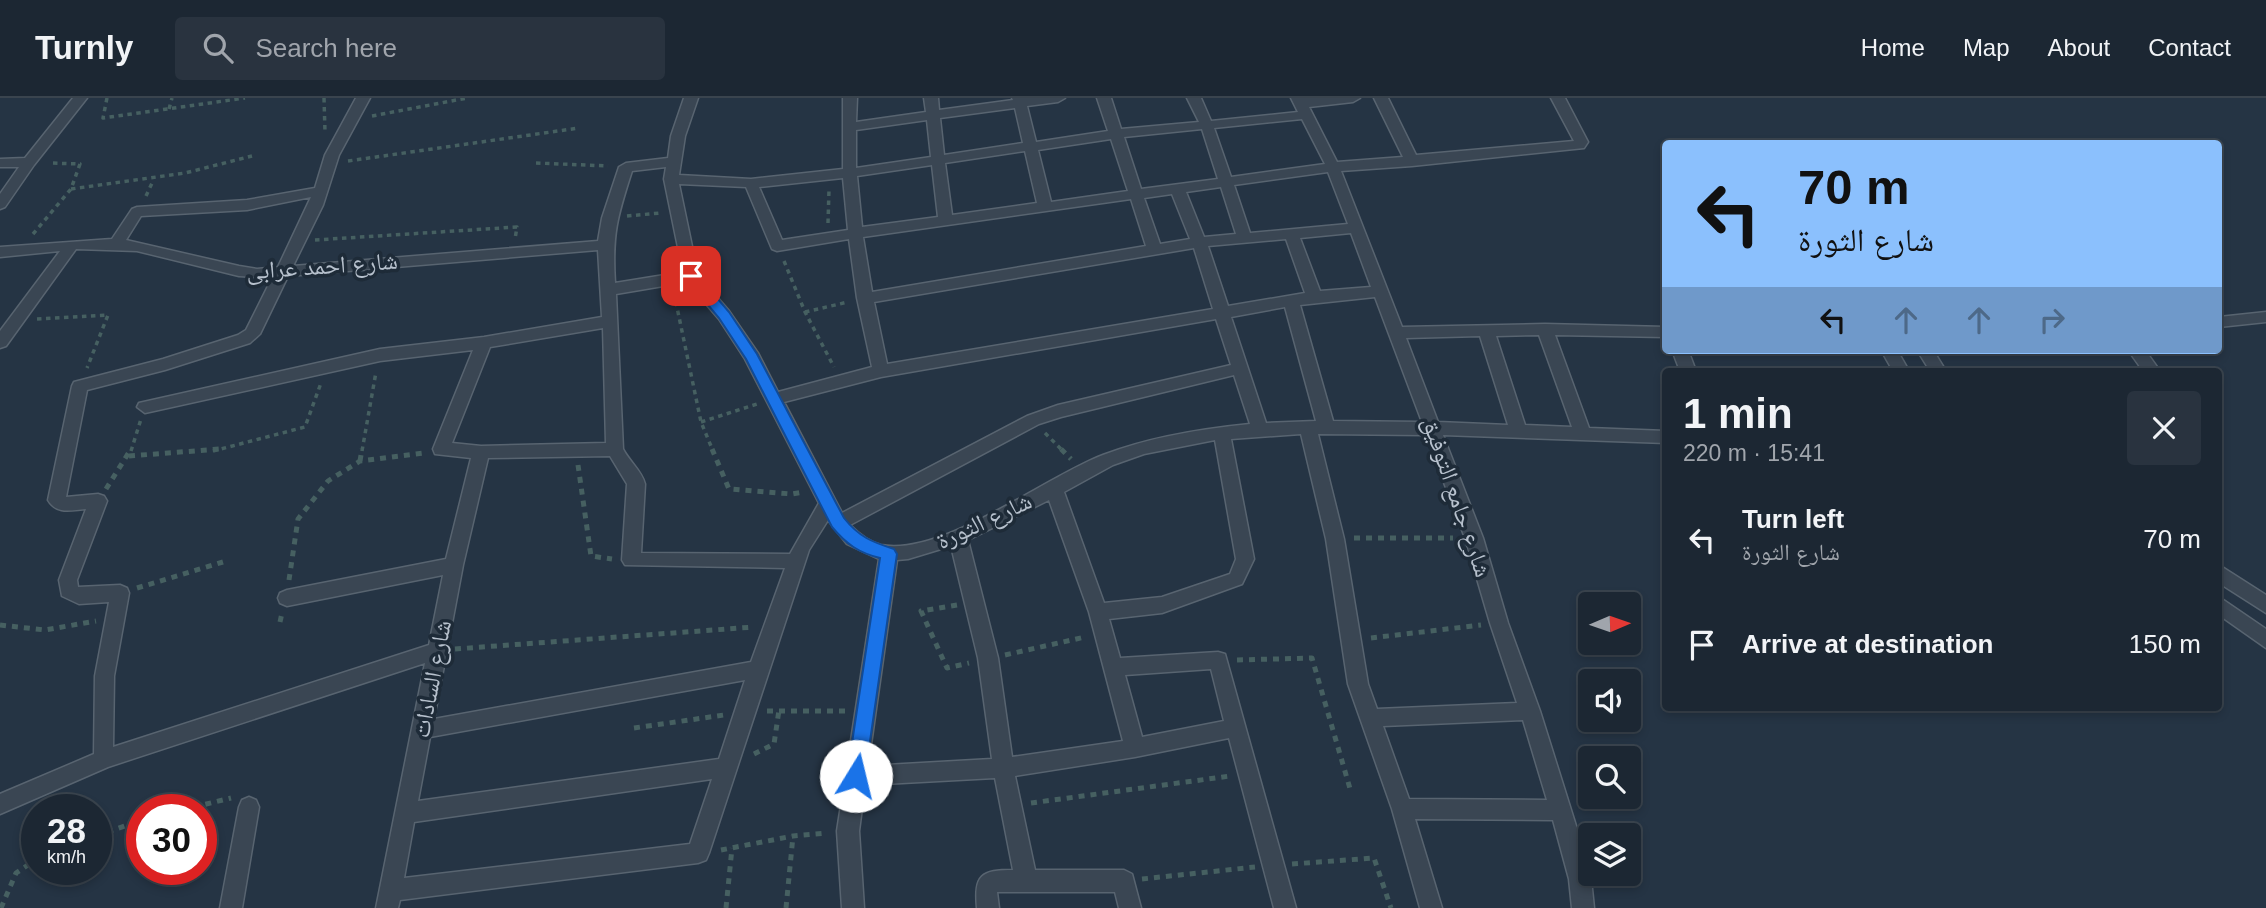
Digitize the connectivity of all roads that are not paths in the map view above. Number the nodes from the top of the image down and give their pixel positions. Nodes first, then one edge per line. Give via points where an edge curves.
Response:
1 (80, 98) edge
2 (363, 98) edge
3 (691, 98) edge
4 (850, 98) edge
5 (931, 98) edge
6 (1058, 98) edge
7 (1104, 98) edge
8 (1195, 98) edge
9 (1353, 98) edge
10 (1381, 98) edge
11 (1559, 98) edge
12 (1019, 100) edge
13 (1302, 106) edge
14 (932, 117) junction
15 (1206, 123) junction
16 (848, 127) junction
17 (1116, 134) junction
18 (1031, 145) junction
19 (937, 160) junction
20 (29, 162) junction
21 (1412, 162) junction
22 (0, 163) edge
23 (1333, 167) junction
24 (672, 171) junction
25 (850, 173) junction
26 (1227, 182) junction
27 (751, 183) junction
28 (1178, 190) junction
29 (320, 191) junction
30 (1138, 196) junction
31 (0, 204) edge
32 (1045, 208) junction
33 (945, 220) junction
34 (1357, 228) junction
35 (856, 233) junction
36 (1292, 235) junction
37 (1245, 238) junction
38 (1199, 242) junction
39 (117, 243) junction
40 (605, 245) junction
41 (71, 246) junction
42 (1154, 249) junction
43 (0, 253) edge
44 (283, 273) junction
45 (691, 276) junction
46 (607, 290) junction
47 (1381, 290) junction
48 (1314, 297) junction
49 (865, 298) junction
50 (1291, 301) junction
51 (1222, 311) junction
52 (2266, 317) edge
53 (610, 321) junction
54 (2222, 322) edge
55 (1545, 329) junction
56 (1486, 330) junction
57 (1662, 332) edge
58 (1398, 333) junction
59 (0, 342) edge
60 (484, 343) junction
61 (2139, 354) edge
62 (1241, 368) junction
63 (2150, 368) edge
64 (881, 371) junction
65 (774, 399) junction
66 (145, 407) road end
67 (1326, 426) junction
68 (1308, 427) junction
69 (1260, 429) junction
70 (1433, 429) junction
71 (1518, 431) junction
72 (1583, 434) junction
73 (1222, 435) junction
74 (1662, 437) edge
75 (615, 449) junction
76 (481, 452) junction
77 (1054, 489) junction
78 (824, 496) junction
79 (838, 523) junction
80 (958, 537) junction
81 (888, 554) junction
82 (796, 561) junction
83 (454, 565) junction
84 (2222, 575) edge
85 (287, 598) road end
86 (2266, 605) edge
87 (2222, 607) edge
88 (1098, 612) junction
89 (2266, 640) edge
90 (437, 651) junction
91 (1113, 667) junction
92 (758, 668) junction
93 (1530, 711) junction
94 (1370, 718) junction
95 (1237, 727) junction
96 (422, 730) junction
97 (1135, 748) junction
98 (104, 760) junction
99 (728, 767) junction
100 (1004, 768) junction
101 (856, 776) junction
102 (0, 804) edge
103 (249, 807) road end
104 (1402, 809) junction
105 (1559, 810) junction
106 (405, 813) junction
107 (1026, 880) junction
108 (389, 899) edge
109 (231, 908) edge
110 (853, 908) edge
111 (988, 908) edge
112 (1130, 908) edge
113 (1285, 908) edge
114 (1431, 908) edge
115 (1583, 908) edge

1 - 20 street
2 - 29 street
3 - 24 street via 677,136
4 - 16 street
5 - 14 street
6 - 12 street
7 - 17 street
8 - 15 street
9 - 13 street
10 - 21 street
11 - 21 street via 1579,145
12 - 14 street
12 - 18 street
13 - 15 street
13 - 23 street, شارع جامع التوفيق
14 - 16 street
14 - 19 street
15 - 17 street
15 - 26 street
16 - 25 street
17 - 18 street
17 - 30 street
18 - 19 street
18 - 32 street
19 - 25 street
19 - 33 street
20 - 22 street
20 - 31 street
21 - 23 street
23 - 26 street
23 - 34 street, شارع جامع التوفيق
24 - 27 street
24 - 40 street via 626,167
24 - 45 street
25 - 27 street
25 - 35 street
26 - 28 street
26 - 37 street
27 - 35 street via 778,247
28 - 30 street
28 - 38 street
29 - 39 street via 247,205 137,212
29 - 44 street
30 - 32 street
30 - 42 street
32 - 33 street
33 - 35 street
34 - 36 street
34 - 47 street, شارع جامع التوفيق
35 - 49 street
36 - 37 street
36 - 48 street
37 - 38 street
38 - 42 street
38 - 51 street
39 - 41 street, شارع احمد عرابى
39 - 44 street, شارع احمد عرابى via 165,251 233,272
40 - 44 street, شارع احمد عرابى
40 - 46 street
41 - 43 street, شارع احمد عرابى
41 - 59 street
42 - 49 street
44 - 98 street via 249,337 80,386 57,500 62,505 97,501 67,586 74,596 120,593 100,715
45 - 46 street
45 - 65 street via 731,326
46 - 53 street
47 - 48 street
47 - 58 street, شارع جامع التوفيق
48 - 50 street
49 - 64 street
50 - 51 street
50 - 67 street
51 - 62 street
51 - 64 street
52 - 54 street
53 - 60 street
53 - 75 street
55 - 56 street
55 - 57 street
55 - 72 street
56 - 58 street
56 - 71 street
58 - 70 street, شارع جامع التوفيق
60 - 66 street via 327,365
60 - 76 street via 441,449
61 - 63 street
62 - 69 street
62 - 79 street via 1033,420
64 - 65 street
65 - 78 street
67 - 68 street, شارع الثورة
67 - 70 street, شارع الثورة
68 - 69 street, شارع الثورة
68 - 94 street via 1335,538 1356,676
69 - 73 street, شارع الثورة
70 - 71 street, شارع الثورة
70 - 93 street, شارع جامع التوفيق
71 - 72 street, شارع الثورة
72 - 74 street, شارع الثورة
73 - 77 street, شارع الثورة via 1132,451
73 - 88 street via 1245,559 1236,579 1162,605
75 - 76 street
75 - 82 street via 636,484 631,560
76 - 83 street, شارع السادات
77 - 80 street, شارع الثورة
77 - 88 street
78 - 79 street
78 - 82 street
79 - 81 street via 867,548
80 - 81 street, شارع الثورة via 920,550
80 - 100 street via 988,658
81 - 101 street
82 - 92 street
83 - 85 street
83 - 90 street, شارع السادات
84 - 86 street
87 - 89 street
88 - 91 street
90 - 96 street, شارع السادات
90 - 98 street
91 - 95 street via 1218,660
91 - 97 street
92 - 96 street
92 - 99 street
93 - 94 street
93 - 105 street, شارع جامع التوفيق
94 - 104 street
95 - 97 street
95 - 113 street
96 - 106 street, شارع السادات
97 - 100 street
98 - 102 street
99 - 106 street
99 - 108 street via 698,853
100 - 101 street
100 - 107 street
101 - 110 street via 848,831
103 - 109 street
104 - 105 street
104 - 114 street
105 - 115 street, شارع جامع التوفيق via 1580,879
106 - 108 street, شارع السادات
107 - 111 street via 992,881 986,888
107 - 112 street via 1124,881

